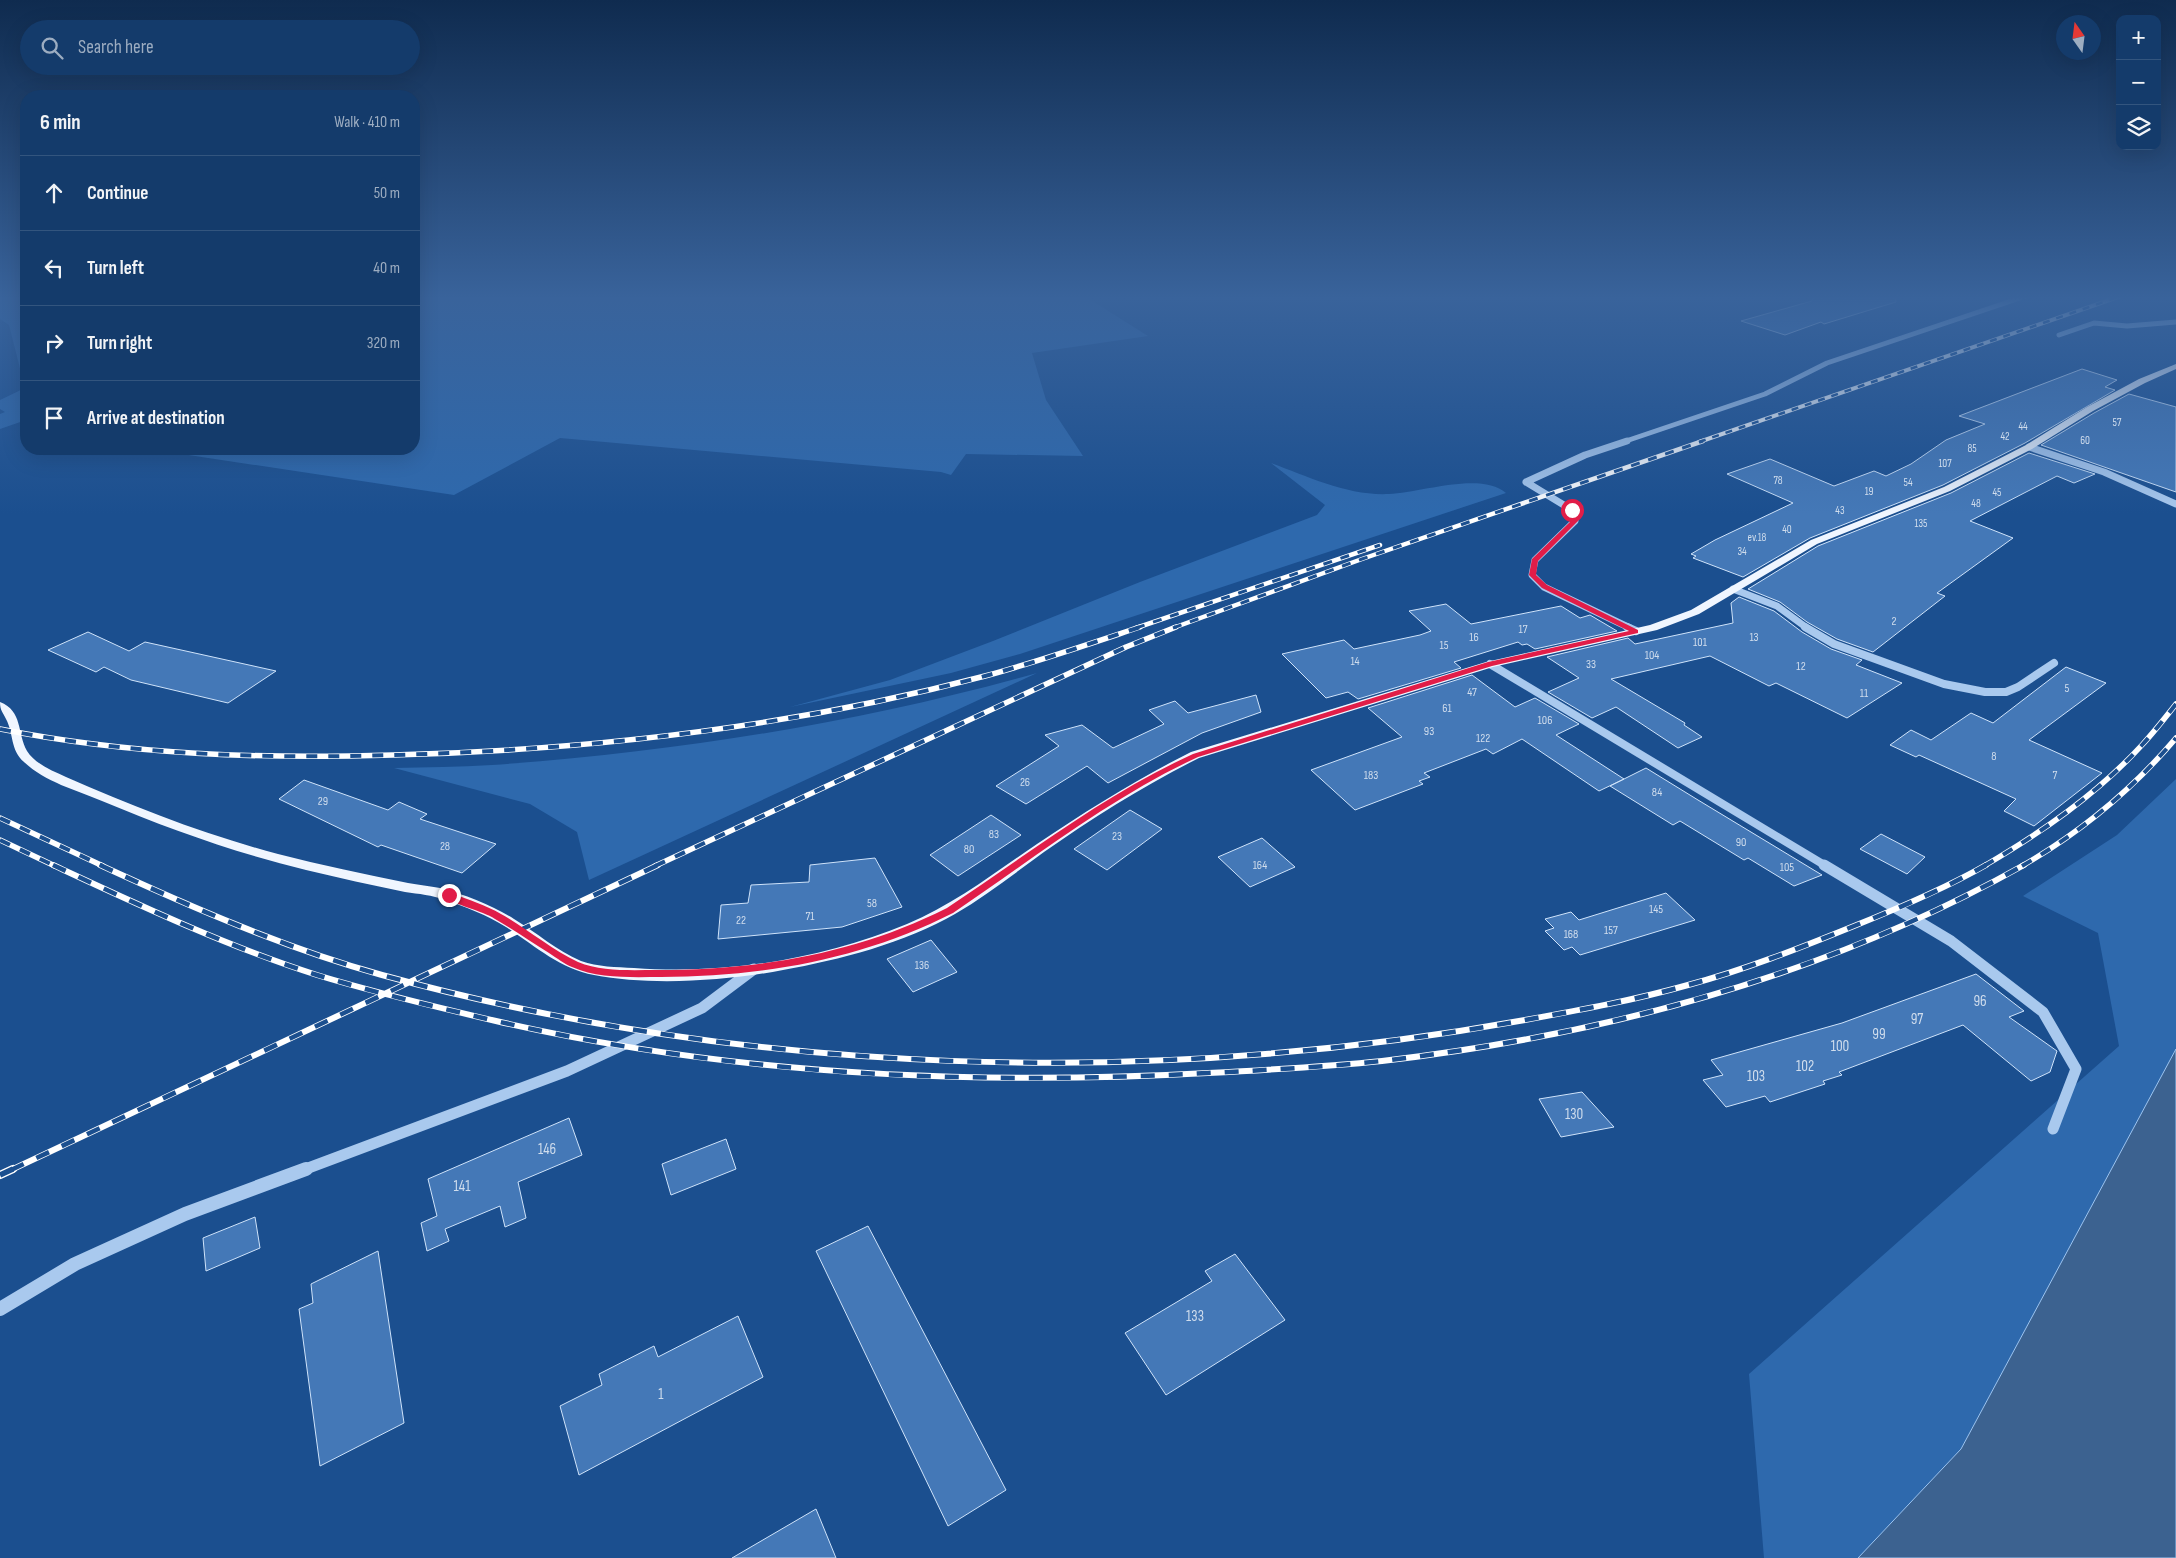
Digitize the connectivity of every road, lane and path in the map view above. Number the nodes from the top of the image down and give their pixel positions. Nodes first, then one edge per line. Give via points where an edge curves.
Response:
1 (1816, 369) edge
2 (2171, 369) edge
3 (2029, 447) junction
4 (2176, 504) edge
5 (1733, 589) junction
6 (1636, 631) junction
7 (2054, 663) dead end
8 (1490, 664) junction
9 (0, 705) edge
10 (755, 968) junction
11 (2053, 1129) dead end
12 (0, 1309) edge

1 - 6 street via 1765,394 1585,455 1526,482 1572,510 1575,521 1534,560 1532,575 1544,587
2 - 3 main road via 2090,409
3 - 4 street via 2094,468
3 - 5 main road via 1947,489 1814,542
5 - 6 main road via 1695,612
5 - 7 street via 1777,606 1834,644 1944,684 1985,692 2006,692
6 - 8 main road
8 - 10 main road via 1196,755 1108,803 950,911 923,925 845,952
8 - 11 street via 1951,940 2043,1012 2076,1069
9 - 10 main road via 12,719 26,758 47,771 134,809 245,850 449,895 496,915 575,964 596,971 693,974
10 - 12 street via 702,1008 651,1033 567,1070 186,1214 74,1264

